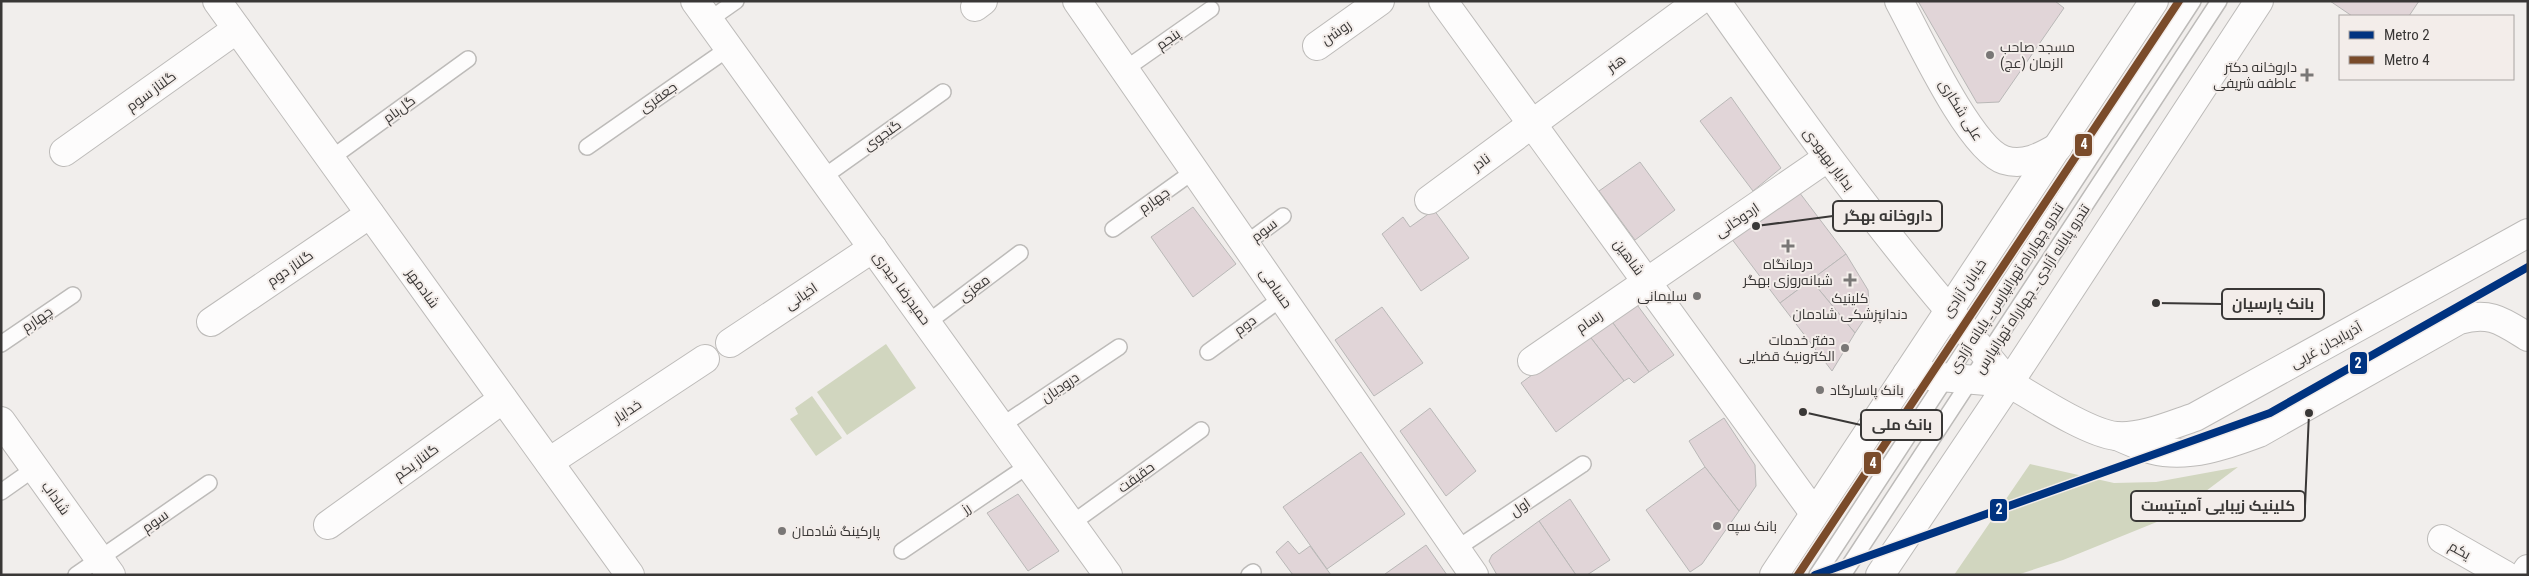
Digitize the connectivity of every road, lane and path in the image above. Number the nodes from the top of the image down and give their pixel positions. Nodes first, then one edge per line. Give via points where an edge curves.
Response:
1 (217, 1) edge
2 (736, 1) edge
3 (1077, 1) edge
4 (1380, 1) edge
5 (1443, 1) edge
6 (1699, 1) edge
7 (1716, 1) edge
8 (1899, 1) edge
9 (2154, 1) edge
10 (2193, 1) edge
11 (2219, 1) edge
12 (2259, 1) edge
13 (1212, 9) dead end
14 (702, 11) edge
15 (237, 29) junction
16 (1317, 46) dead end
17 (728, 48) junction
18 (468, 59) dead end
19 (1124, 70) junction
20 (943, 92) dead end
21 (1532, 124) junction
22 (587, 147) dead end
23 (2058, 147) junction
24 (64, 152) dead end
25 (1827, 158) junction
26 (330, 159) junction
27 (1194, 171) junction
28 (822, 178) junction
29 (1429, 200) dead end
30 (370, 214) junction
31 (1283, 216) dead end
32 (1113, 228) dead end
33 (2528, 233) edge
34 (1245, 244) junction
35 (873, 248) junction
36 (1020, 253) dead end
37 (1646, 282) junction
38 (73, 295) dead end
39 (1282, 298) junction
40 (1949, 310) junction
41 (211, 322) dead end
42 (927, 323) junction
43 (2528, 337) edge
44 (730, 343) dead end
45 (1, 344) edge
46 (1119, 347) dead end
47 (1980, 348) junction
48 (1208, 352) dead end
49 (705, 359) dead end
50 (1532, 361) dead end
51 (1907, 374) junction
52 (1960, 379) junction
53 (2009, 383) junction
54 (503, 399) junction
55 (1, 421) edge
56 (1001, 426) junction
57 (1201, 430) dead end
58 (2116, 436) junction
59 (549, 462) junction
60 (1583, 464) dead end
61 (1029, 465) junction
62 (35, 468) junction
63 (209, 483) dead end
64 (1, 492) edge
65 (1814, 513) junction
66 (1071, 524) junction
67 (328, 525) dead end
68 (2442, 539) dead end
69 (1456, 549) junction
70 (902, 551) dead end
71 (106, 567) edge
72 (2528, 569) edge
73 (76, 575) edge
74 (630, 575) edge
75 (1108, 575) edge
76 (1474, 575) edge
77 (1774, 575) edge
78 (1817, 575) edge
79 (1843, 575) edge
80 (1880, 575) edge
81 (2505, 575) edge
82 (2524, 575) edge

1 - 15 street, شادمهر
2 - 14 lane
3 - 19 street, حسامی
4 - 16 street, روشن
5 - 21 street, شاهین
6 - 21 street, هنر
7 - 25 street, بدایار بهبودی
8 - 23 street, علی شکاری via 1965,122 1987,151 2004,160 2018,162 2033,161
9 - 23 street, خیابان آزادی
10 - 47 lane, تندرو چهارراه تهرانپارس ـ پایانه آزادی
11 - 47 lane, تندرو پایانه آزادی ـ چهارراه تهرانپارس
12 - 53 street
13 - 19 lane, پنجم
14 - 17 street, حمیدرضا حیدری
15 - 24 street, گلناز سوم
15 - 26 street, شادمهر
17 - 22 lane, جعفری
17 - 28 street, حمیدرضا حیدری
18 - 26 lane, گل‌بام
19 - 27 street, حسامی
20 - 28 lane, گنجوی
21 - 29 street, نادر
21 - 37 street, شاهین
23 - 40 street, خیابان آزادی
25 - 37 street, اردوخانی
25 - 40 street, بدایار بهبودی via 1904,258
26 - 30 street, شادمهر
27 - 32 lane, چهارم
27 - 34 street, حسامی
28 - 35 street, حمیدرضا حیدری
30 - 41 street, گلناز دوم
30 - 54 street, شادمهر
31 - 34 lane, سوم
33 - 58 street, آذربایجان غربی via 2194,417 2143,433
34 - 39 street, حسامی
35 - 42 street, حمیدرضا حیدری
35 - 44 street, اخیانی
36 - 42 lane, معزی
37 - 50 street, رسام
37 - 65 street, شاهین
38 - 45 lane, چهارم
39 - 48 lane, دوم
39 - 69 street, حسامی
40 - 47 street, بدایار بهبودی
40 - 51 street, خیابان آزادی
42 - 56 street, حمیدرضا حیدری
43 - 58 street, آذربایجان غربی via 2501,320 2474,316 2459,320 2259,432 2233,442 2190,452 2164,452
46 - 56 lane, درودیان
47 - 52 lane, تندرو پایانه آزادی ـ چهارراه تهرانپارس
47 - 52 lane, تندرو چهارراه تهرانپارس ـ پایانه آزادی
47 - 53 street, بدایار بهبودی
49 - 59 street, خدایار
51 - 52 street
51 - 65 street, خیابان آزادی
52 - 53 street
52 - 78 lane, تندرو چهارراه تهرانپارس ـ پایانه آزادی
52 - 79 lane, تندرو پایانه آزادی ـ چهارراه تهرانپارس
53 - 58 street, آذربایجان غربی via 2096,430
53 - 80 street
54 - 59 street, شادمهر
54 - 67 street, گلناز یکم
55 - 62 street, شاداب
56 - 61 street, حمیدرضا حیدری
57 - 66 lane, حقیقت
59 - 74 street, شادمهر
60 - 69 lane, اول
61 - 66 street, حمیدرضا حیدری
61 - 70 lane, رز
62 - 64 lane
62 - 71 street, شاداب
63 - 71 lane, سوم
65 - 77 street, خیابان آزادی
66 - 75 street, حمیدرضا حیدری
68 - 81 street, یکم
69 - 76 street, حسامی
71 - 73 lane, سوم
72 - 82 street

